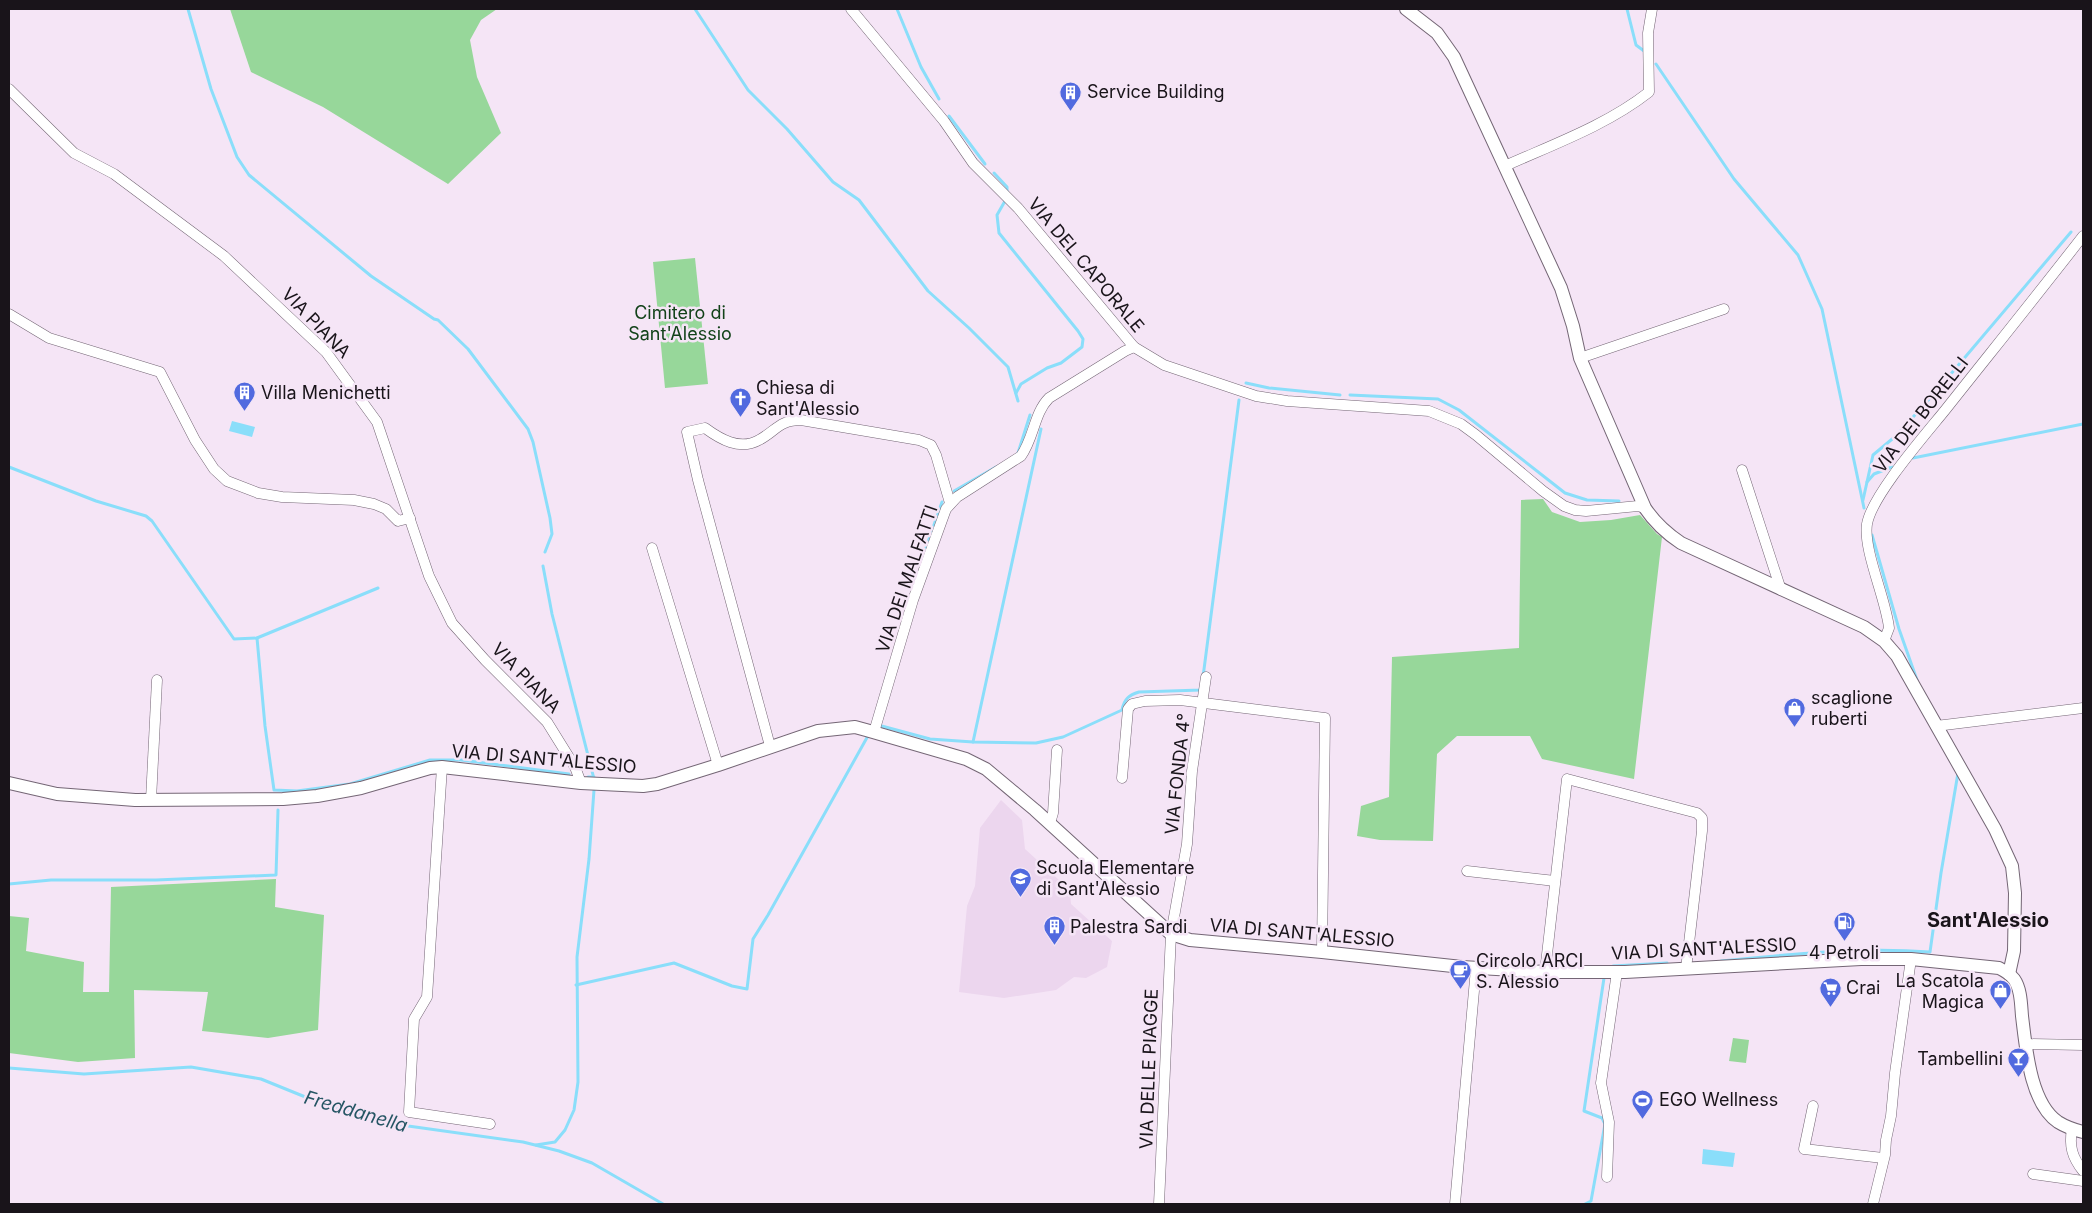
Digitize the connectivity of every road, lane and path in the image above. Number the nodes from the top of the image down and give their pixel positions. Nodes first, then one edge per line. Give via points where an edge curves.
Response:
1 (851, 9) edge
2 (1406, 9) edge
3 (1652, 9) edge
4 (9, 89) edge
5 (1505, 166) junction
6 (2083, 236) edge
7 (1724, 309) dead end
8 (9, 314) edge
9 (1134, 347) junction
10 (1580, 358) junction
11 (1742, 470) dead end
12 (950, 503) junction
13 (1645, 508) junction
14 (410, 518) junction
15 (652, 548) dead end
16 (1781, 590) junction
17 (1884, 641) junction
18 (1206, 677) dead end
19 (158, 680) dead end
20 (1202, 704) junction
21 (2083, 708) edge
22 (1936, 726) junction
23 (873, 728) junction
24 (770, 746) junction
25 (1057, 750) dead end
26 (718, 765) junction
27 (442, 767) junction
28 (1122, 778) dead end
29 (9, 783) edge
30 (581, 783) junction
31 (151, 800) junction
32 (1050, 823) junction
33 (1467, 871) dead end
34 (1556, 881) junction
35 (1171, 934) junction
36 (1322, 952) junction
37 (1911, 959) junction
38 (1686, 965) junction
39 (1476, 968) junction
40 (1545, 972) junction
41 (1617, 972) junction
42 (2010, 974) junction
43 (2026, 1044) junction
44 (2083, 1045) edge
45 (1813, 1106) dead end
46 (490, 1124) dead end
47 (2078, 1130) edge
48 (1883, 1158) junction
49 (2083, 1170) edge
50 (2032, 1174) dead end
51 (1607, 1176) dead end
52 (2083, 1181) edge
53 (1159, 1204) edge
54 (1455, 1204) edge
55 (1873, 1204) edge

1 - 9 street, VIA DEL CAPORALE via 944,121 973,163 1018,208
2 - 5 street via 1437,33 1454,57
3 - 5 street via 1648,33 1649,92 1587,129
4 - 14 street, VIA PIANA via 74,153 114,174 224,256 326,352 377,422
5 - 10 street via 1562,288
6 - 17 street, VIA DEI BORELLI via 1911,452 1871,512 1867,525 1868,541 1889,628
7 - 10 street
8 - 14 street via 50,338 160,372 195,440 214,469 227,481 282,498 354,500 374,504 398,521
9 - 12 street, VIA DEI MALFATTI via 1049,398 1042,405 1028,446 1021,456
9 - 13 street, VIA DEL CAPORALE via 1164,365 1256,396 1429,412 1460,424 1476,435 1564,506 1586,511
10 - 13 street
11 - 16 street
12 - 23 street, VIA DEI MALFATTI via 913,600
12 - 24 street via 936,455 931,445 919,440 801,420 782,423 758,441 736,444 704,428 687,432
13 - 16 street via 1661,528 1681,543
14 - 30 street, VIA PIANA via 429,576 452,623 547,722 575,767
15 - 26 street
16 - 17 street via 1864,627
17 - 22 street via 1897,656
18 - 20 street, VIA FONDA 4°
19 - 31 street
20 - 28 street via 1180,700 1132,704 1127,712
20 - 35 street, VIA FONDA 4° via 1192,771 1187,844
20 - 36 street via 1325,718
21 - 22 street
22 - 42 street via 1995,829 2012,866 2014,950
23 - 24 street, VIA DI SANT'ALESSIO via 827,730
23 - 32 street, VIA DI SANT'ALESSIO via 979,764
24 - 26 street, VIA DI SANT'ALESSIO
25 - 32 street
26 - 30 street, VIA DI SANT'ALESSIO via 643,786
27 - 30 street, VIA DI SANT'ALESSIO
27 - 31 street, VIA DI SANT'ALESSIO via 317,796
27 - 46 street via 427,998 414,1019 409,1112
29 - 31 street, VIA DI SANT'ALESSIO via 57,794
32 - 35 street, VIA DI SANT'ALESSIO
33 - 34 street
34 - 38 street via 1568,780 1697,813 1702,818 1702,831
34 - 40 street
35 - 36 street, VIA DI SANT'ALESSIO via 1190,940
35 - 53 street, VIA DELLE PIAGGE
36 - 39 street, VIA DI SANT'ALESSIO
37 - 38 street, VIA DI SANT'ALESSIO
37 - 42 street, VIA DI SANT'ALESSIO via 1999,968
37 - 48 street
38 - 41 street, VIA DI SANT'ALESSIO
39 - 40 street, VIA DI SANT'ALESSIO
39 - 54 street
40 - 41 street, VIA DI SANT'ALESSIO
41 - 51 street via 1601,1083 1609,1122
42 - 43 street via 2019,990
43 - 44 street
43 - 47 street via 2042,1103 2059,1122
45 - 48 street via 1804,1150
47 - 49 street via 2069,1142
48 - 55 street
50 - 52 street

